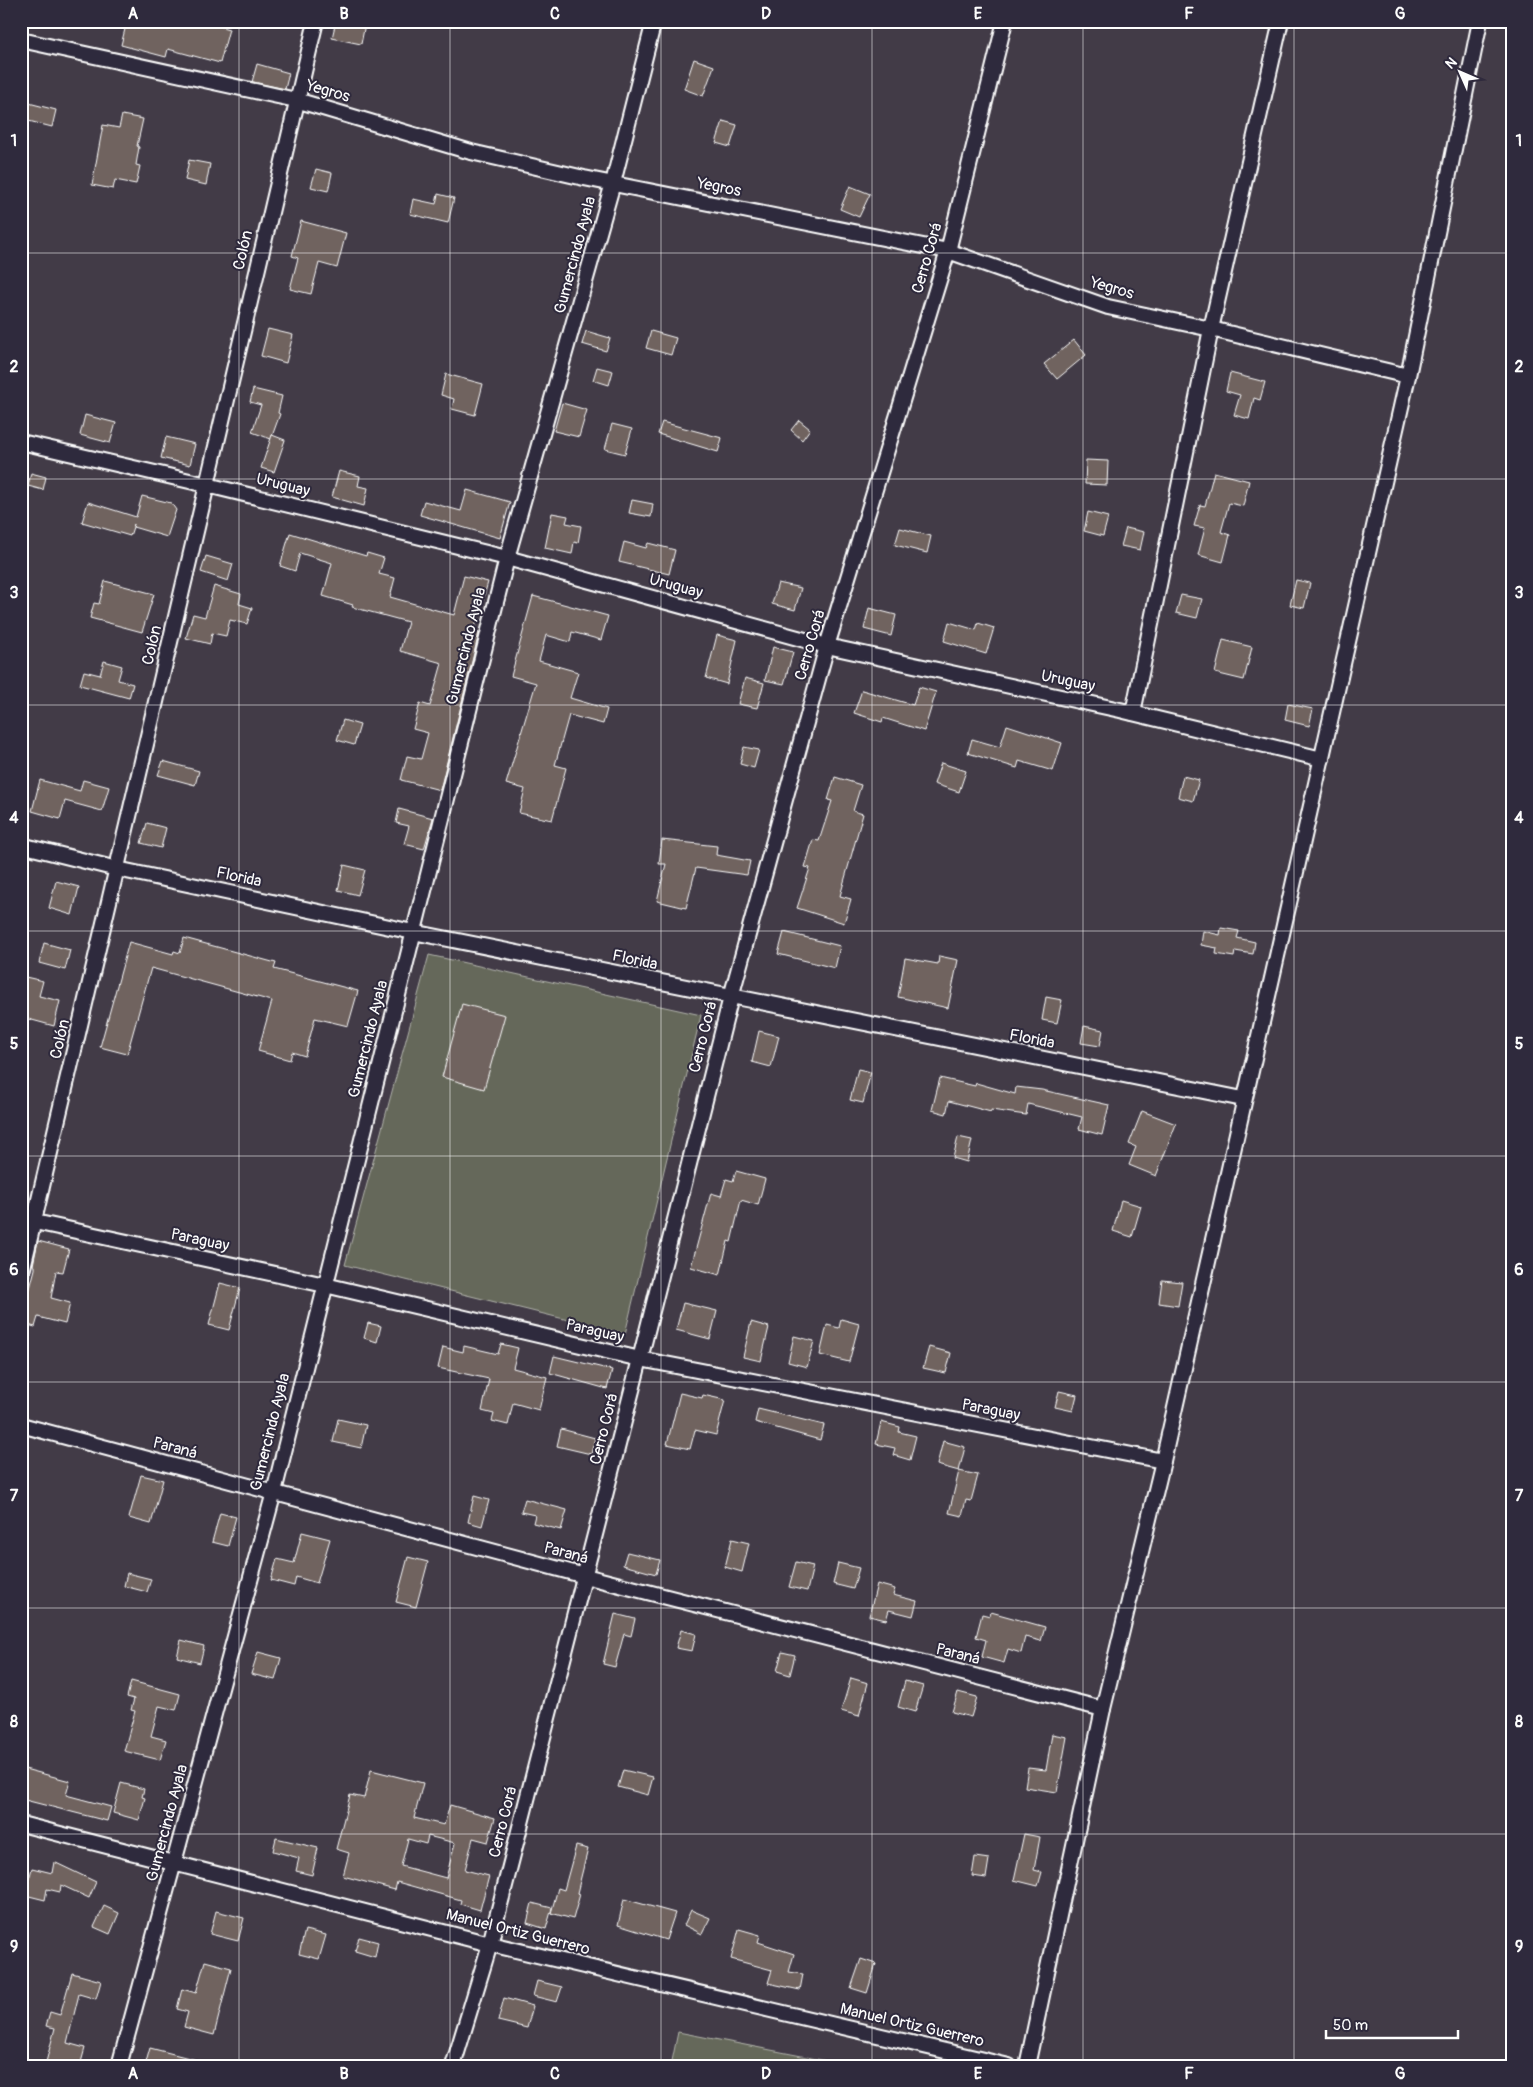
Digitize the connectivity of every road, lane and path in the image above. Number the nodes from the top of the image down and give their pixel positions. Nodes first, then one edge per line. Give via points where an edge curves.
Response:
1 (316, 21) edge
2 (654, 21) edge
3 (1005, 21) edge
4 (1281, 21) edge
5 (1480, 21) edge
6 (21, 40) edge
7 (296, 100) junction
8 (613, 183) junction
9 (948, 251) junction
10 (1211, 329) junction
11 (1408, 376) junction
12 (21, 442) edge
13 (207, 485) junction
14 (506, 558) junction
15 (827, 646) junction
16 (1133, 713) junction
17 (1322, 759) junction
18 (21, 845) edge
19 (117, 869) junction
20 (413, 932) junction
21 (731, 997) junction
22 (1243, 1099) junction
23 (28, 1221) edge
24 (21, 1276) edge
25 (325, 1285) junction
26 (640, 1359) junction
27 (21, 1425) edge
28 (1163, 1461) junction
29 (274, 1492) junction
30 (585, 1576) junction
31 (1104, 1709) junction
32 (21, 1824) edge
33 (174, 1863) junction
34 (490, 1944) junction
35 (119, 2066) edge
36 (453, 2066) edge
37 (1009, 2066) edge
38 (1027, 2066) edge

1 - 7 street, Colón
2 - 8 street, Gumercindo Ayala
3 - 9 street, Cerro Corá
4 - 10 street
5 - 11 street
6 - 7 street, Yegros
7 - 8 street, Yegros via 471,152
7 - 13 street, Colón
8 - 9 street, Yegros
8 - 14 street, Gumercindo Ayala
9 - 10 street, Yegros via 1108,307
9 - 15 street, Cerro Corá
10 - 11 street, Yegros
10 - 16 street
11 - 17 street
12 - 13 street, Uruguay
13 - 14 street, Uruguay
13 - 19 street, Colón
14 - 15 street, Uruguay
14 - 20 street, Gumercindo Ayala
15 - 16 street, Uruguay
15 - 21 street, Cerro Corá
16 - 17 street, Uruguay
17 - 22 street
18 - 19 street, Florida
19 - 20 street, Florida
19 - 23 street, Colón
20 - 21 street, Florida
20 - 25 street, Gumercindo Ayala
21 - 22 street, Florida
21 - 26 street, Cerro Corá
22 - 28 street
23 - 24 street, Colón
23 - 25 street, Paraguay
25 - 26 street, Paraguay
25 - 29 street, Gumercindo Ayala
26 - 28 street, Paraguay
26 - 30 street, Cerro Corá
27 - 29 street, Paraná
28 - 31 street
29 - 30 street, Paraná
29 - 33 street, Gumercindo Ayala
30 - 31 street, Paraná
30 - 34 street, Cerro Corá
31 - 38 street
32 - 33 street, Manuel Ortiz Guerrero
33 - 34 street, Manuel Ortiz Guerrero
33 - 35 street, Gumercindo Ayala
34 - 36 street, Cerro Corá
34 - 37 street, Manuel Ortiz Guerrero

